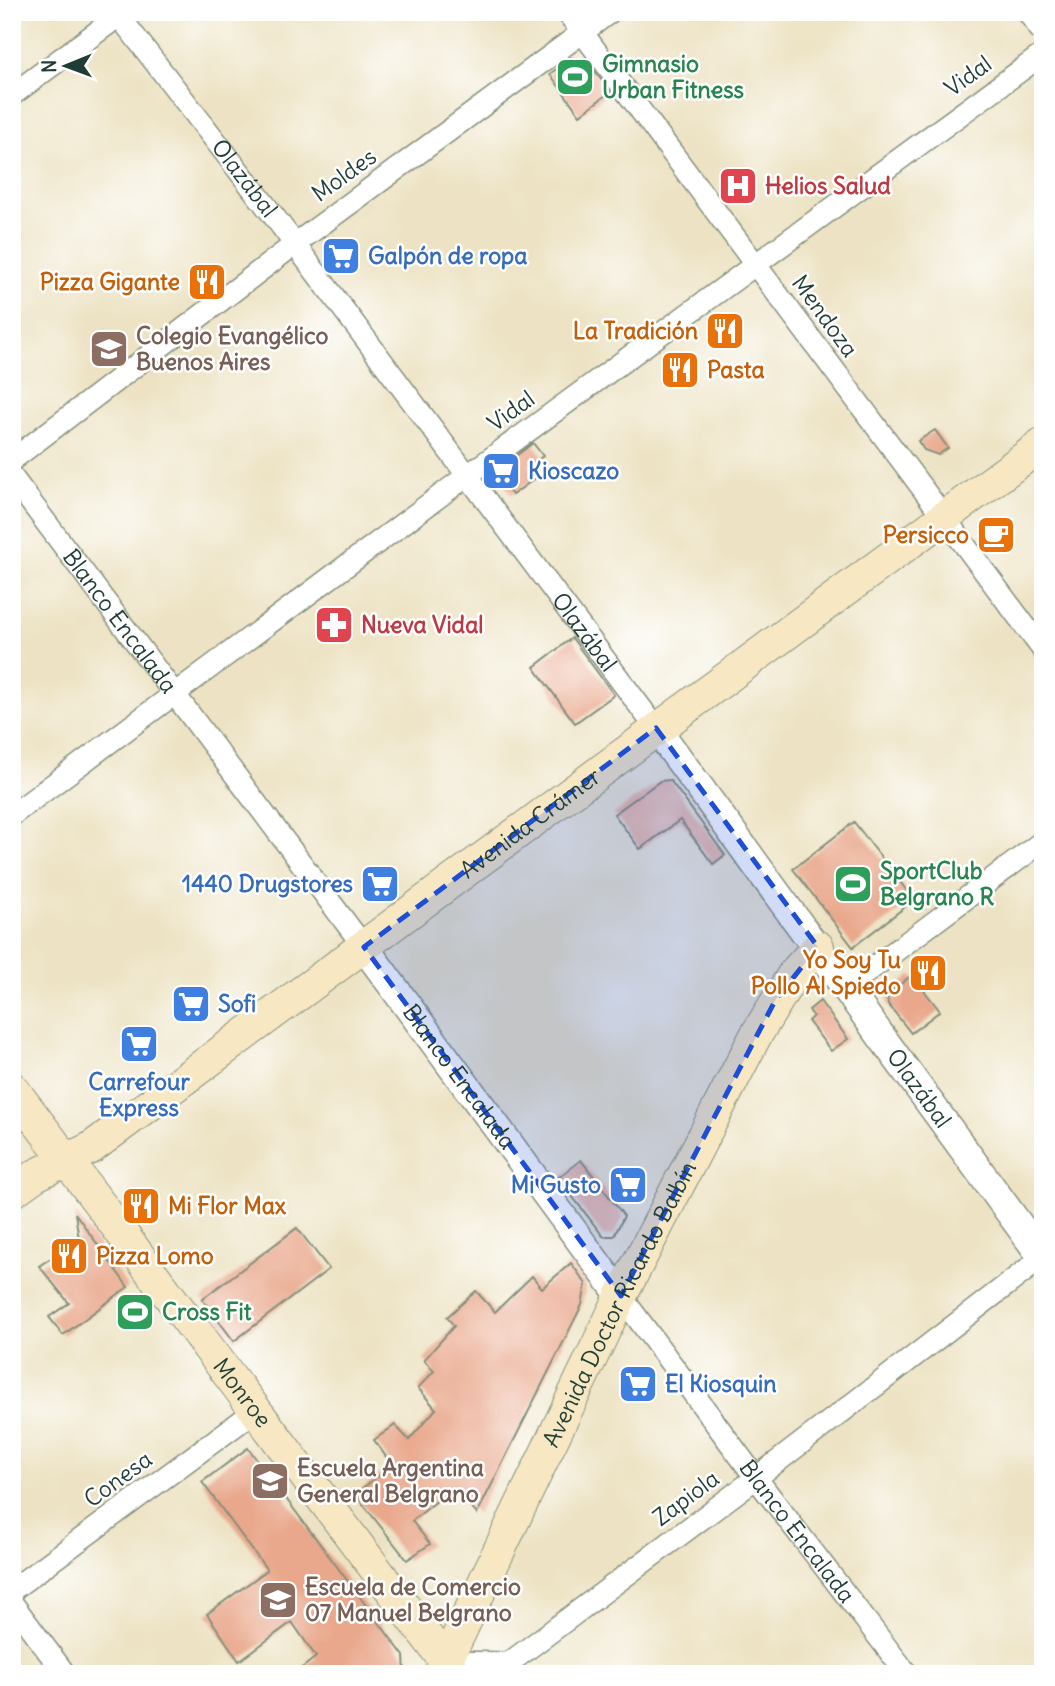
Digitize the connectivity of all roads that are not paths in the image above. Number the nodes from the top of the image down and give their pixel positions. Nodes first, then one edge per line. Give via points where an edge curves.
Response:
1 (568, 12) edge
2 (610, 12) edge
3 (1032, 12) edge
4 (120, 13) edge
5 (1043, 27) edge
6 (583, 33) junction
7 (1043, 54) edge
8 (12, 95) edge
9 (295, 244) junction
10 (755, 265) junction
11 (1043, 444) edge
12 (12, 460) edge
13 (468, 475) junction
14 (12, 477) edge
15 (943, 519) junction
16 (1043, 650) edge
17 (174, 696) junction
18 (656, 728) junction
19 (12, 815) edge
20 (1043, 841) edge
21 (364, 947) junction
22 (818, 947) junction
23 (847, 987) junction
24 (12, 1088) edge
25 (66, 1160) junction
26 (12, 1192) edge
27 (1043, 1258) edge
28 (621, 1296) junction
29 (255, 1411) junction
30 (756, 1478) junction
31 (12, 1590) edge
32 (12, 1603) edge
33 (447, 1670) edge
34 (65, 1674) edge
35 (907, 1674) edge

1 - 6 street, Mendoza
2 - 6 street, Moldes
3 - 5 street
4 - 8 street
4 - 9 street, Olazábal
6 - 9 street, Moldes
6 - 10 street, Mendoza
7 - 10 street, Vidal
9 - 12 street, Moldes
9 - 13 street, Olazábal
10 - 13 street, Vidal
10 - 15 street, Mendoza
11 - 15 main road, Avenida Crámer
13 - 17 street, Vidal
13 - 18 street, Olazábal
14 - 17 street, Blanco Encalada
15 - 16 street, Mendoza
15 - 18 main road, Avenida Crámer
17 - 19 street, Vidal
17 - 21 street, Blanco Encalada
18 - 21 main road, Avenida Crámer
18 - 22 street, Olazábal
20 - 23 street
21 - 25 main road, Avenida Crámer via 90,1148
21 - 28 street, Blanco Encalada
22 - 23 street, Olazábal
22 - 28 main road, Avenida Doctor Ricardo Balbín via 771,1009
23 - 27 street, Olazábal
24 - 25 main road, Monroe
25 - 26 main road, Avenida Crámer
25 - 29 main road, Monroe
27 - 30 street, Zapiola
28 - 30 street, Blanco Encalada
28 - 33 main road, Avenida Doctor Ricardo Balbín
29 - 31 street, Conesa
29 - 33 main road, Monroe
30 - 33 street, Zapiola via 509,1663
30 - 35 street, Blanco Encalada
32 - 34 street

